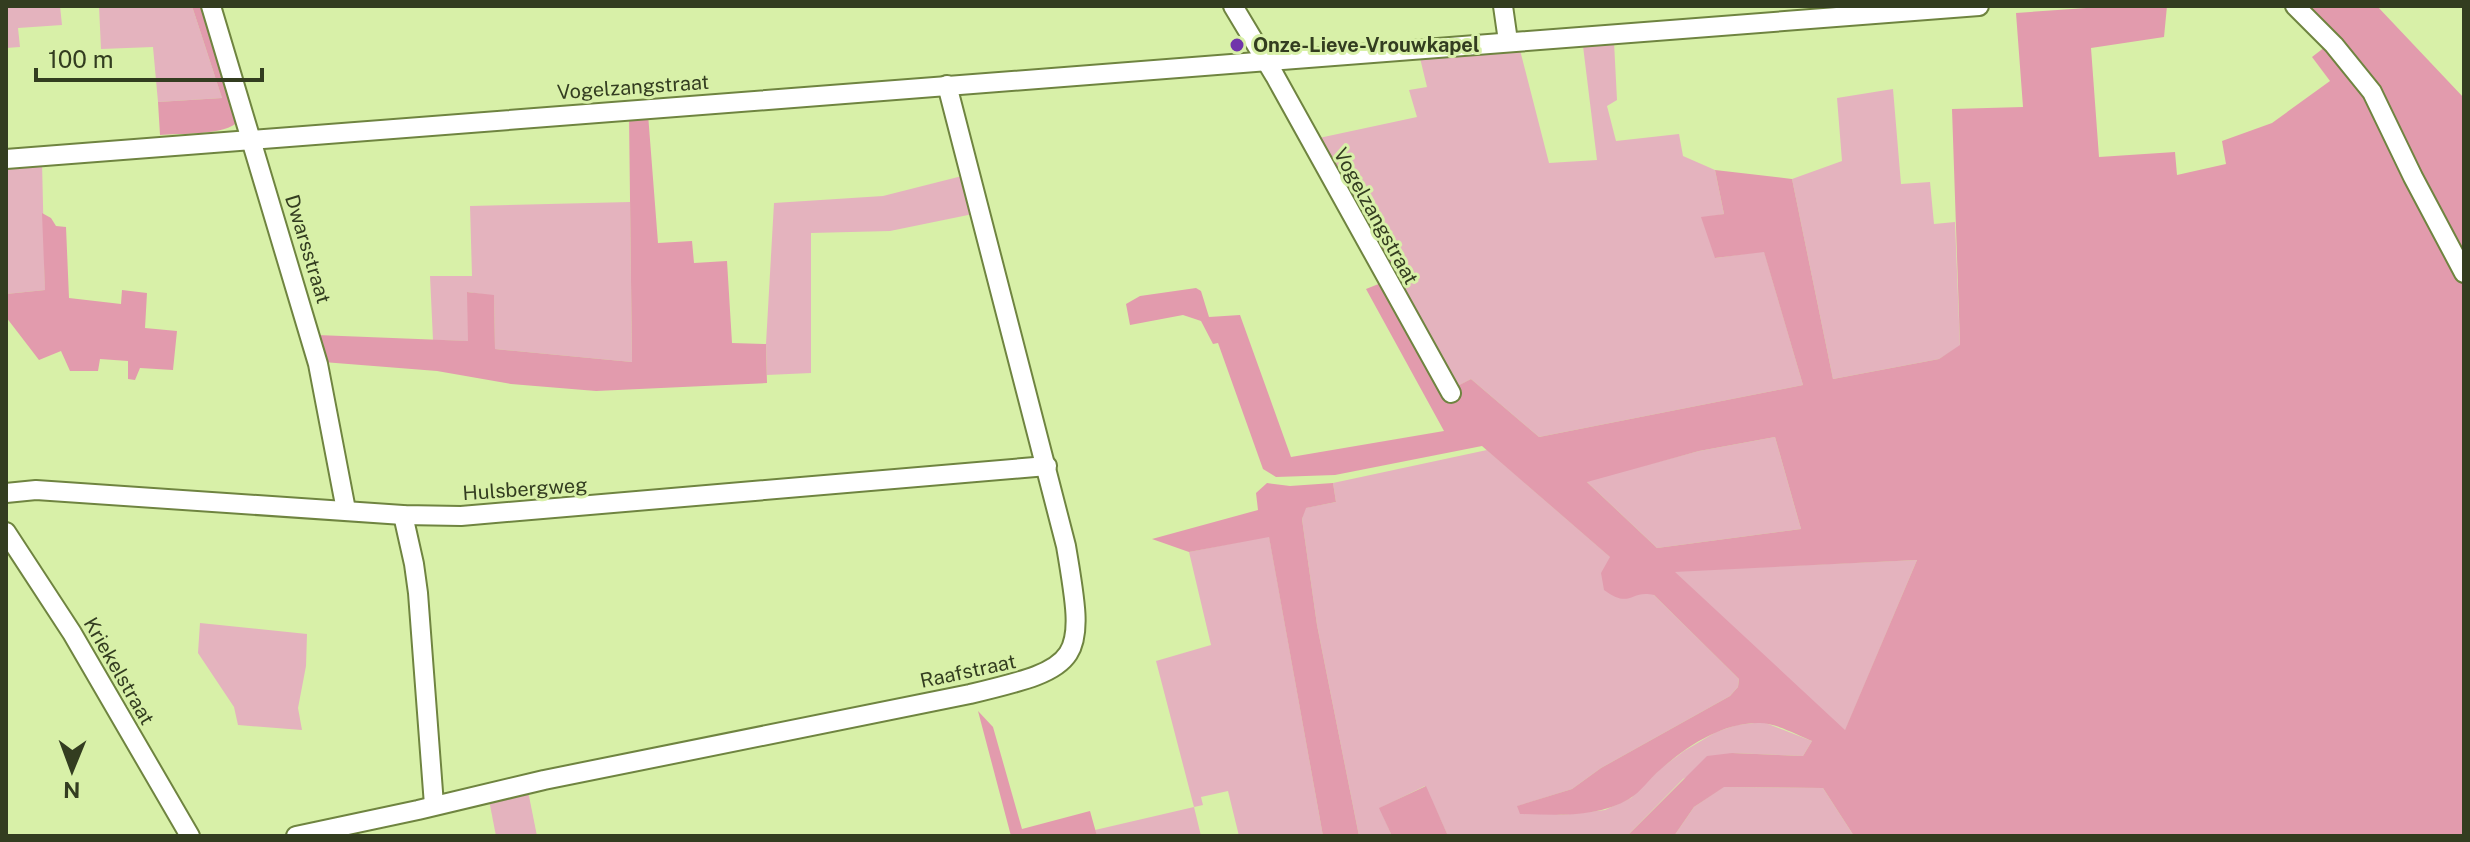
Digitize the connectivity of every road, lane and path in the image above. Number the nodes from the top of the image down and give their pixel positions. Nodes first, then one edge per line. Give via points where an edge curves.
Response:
1 (211, 6) edge
2 (1233, 6) edge
3 (1503, 6) edge
4 (1979, 6) edge
5 (2295, 6) edge
6 (1508, 41) junction
7 (1264, 60) junction
8 (947, 85) junction
9 (251, 139) junction
10 (6, 159) edge
11 (2464, 273) edge
12 (1451, 393) dead end
13 (1047, 466) junction
14 (6, 493) edge
15 (346, 510) junction
16 (403, 515) junction
17 (6, 532) edge
18 (434, 805) junction
19 (190, 836) edge
20 (296, 836) edge

1 - 9 street, Dwarsstraat
2 - 7 street
3 - 6 street
4 - 6 street, Vogelzangstraat
5 - 11 street via 2372,92
6 - 7 street, Vogelzangstraat
7 - 8 street, Vogelzangstraat
7 - 12 street, Vogelzangstraat
8 - 9 street, Vogelzangstraat
8 - 13 street, Raafstraat
9 - 10 street, Vogelzangstraat
9 - 15 street, Dwarsstraat via 318,364
13 - 16 street, Hulsbergweg via 461,516
13 - 18 street, Raafstraat via 1077,621 1072,649 1051,671 970,694
14 - 15 street, Hulsbergweg via 36,490
15 - 16 street, Hulsbergweg
16 - 18 street via 418,593
17 - 19 street, Kriekelstraat via 72,633
18 - 20 street, Raafstraat

